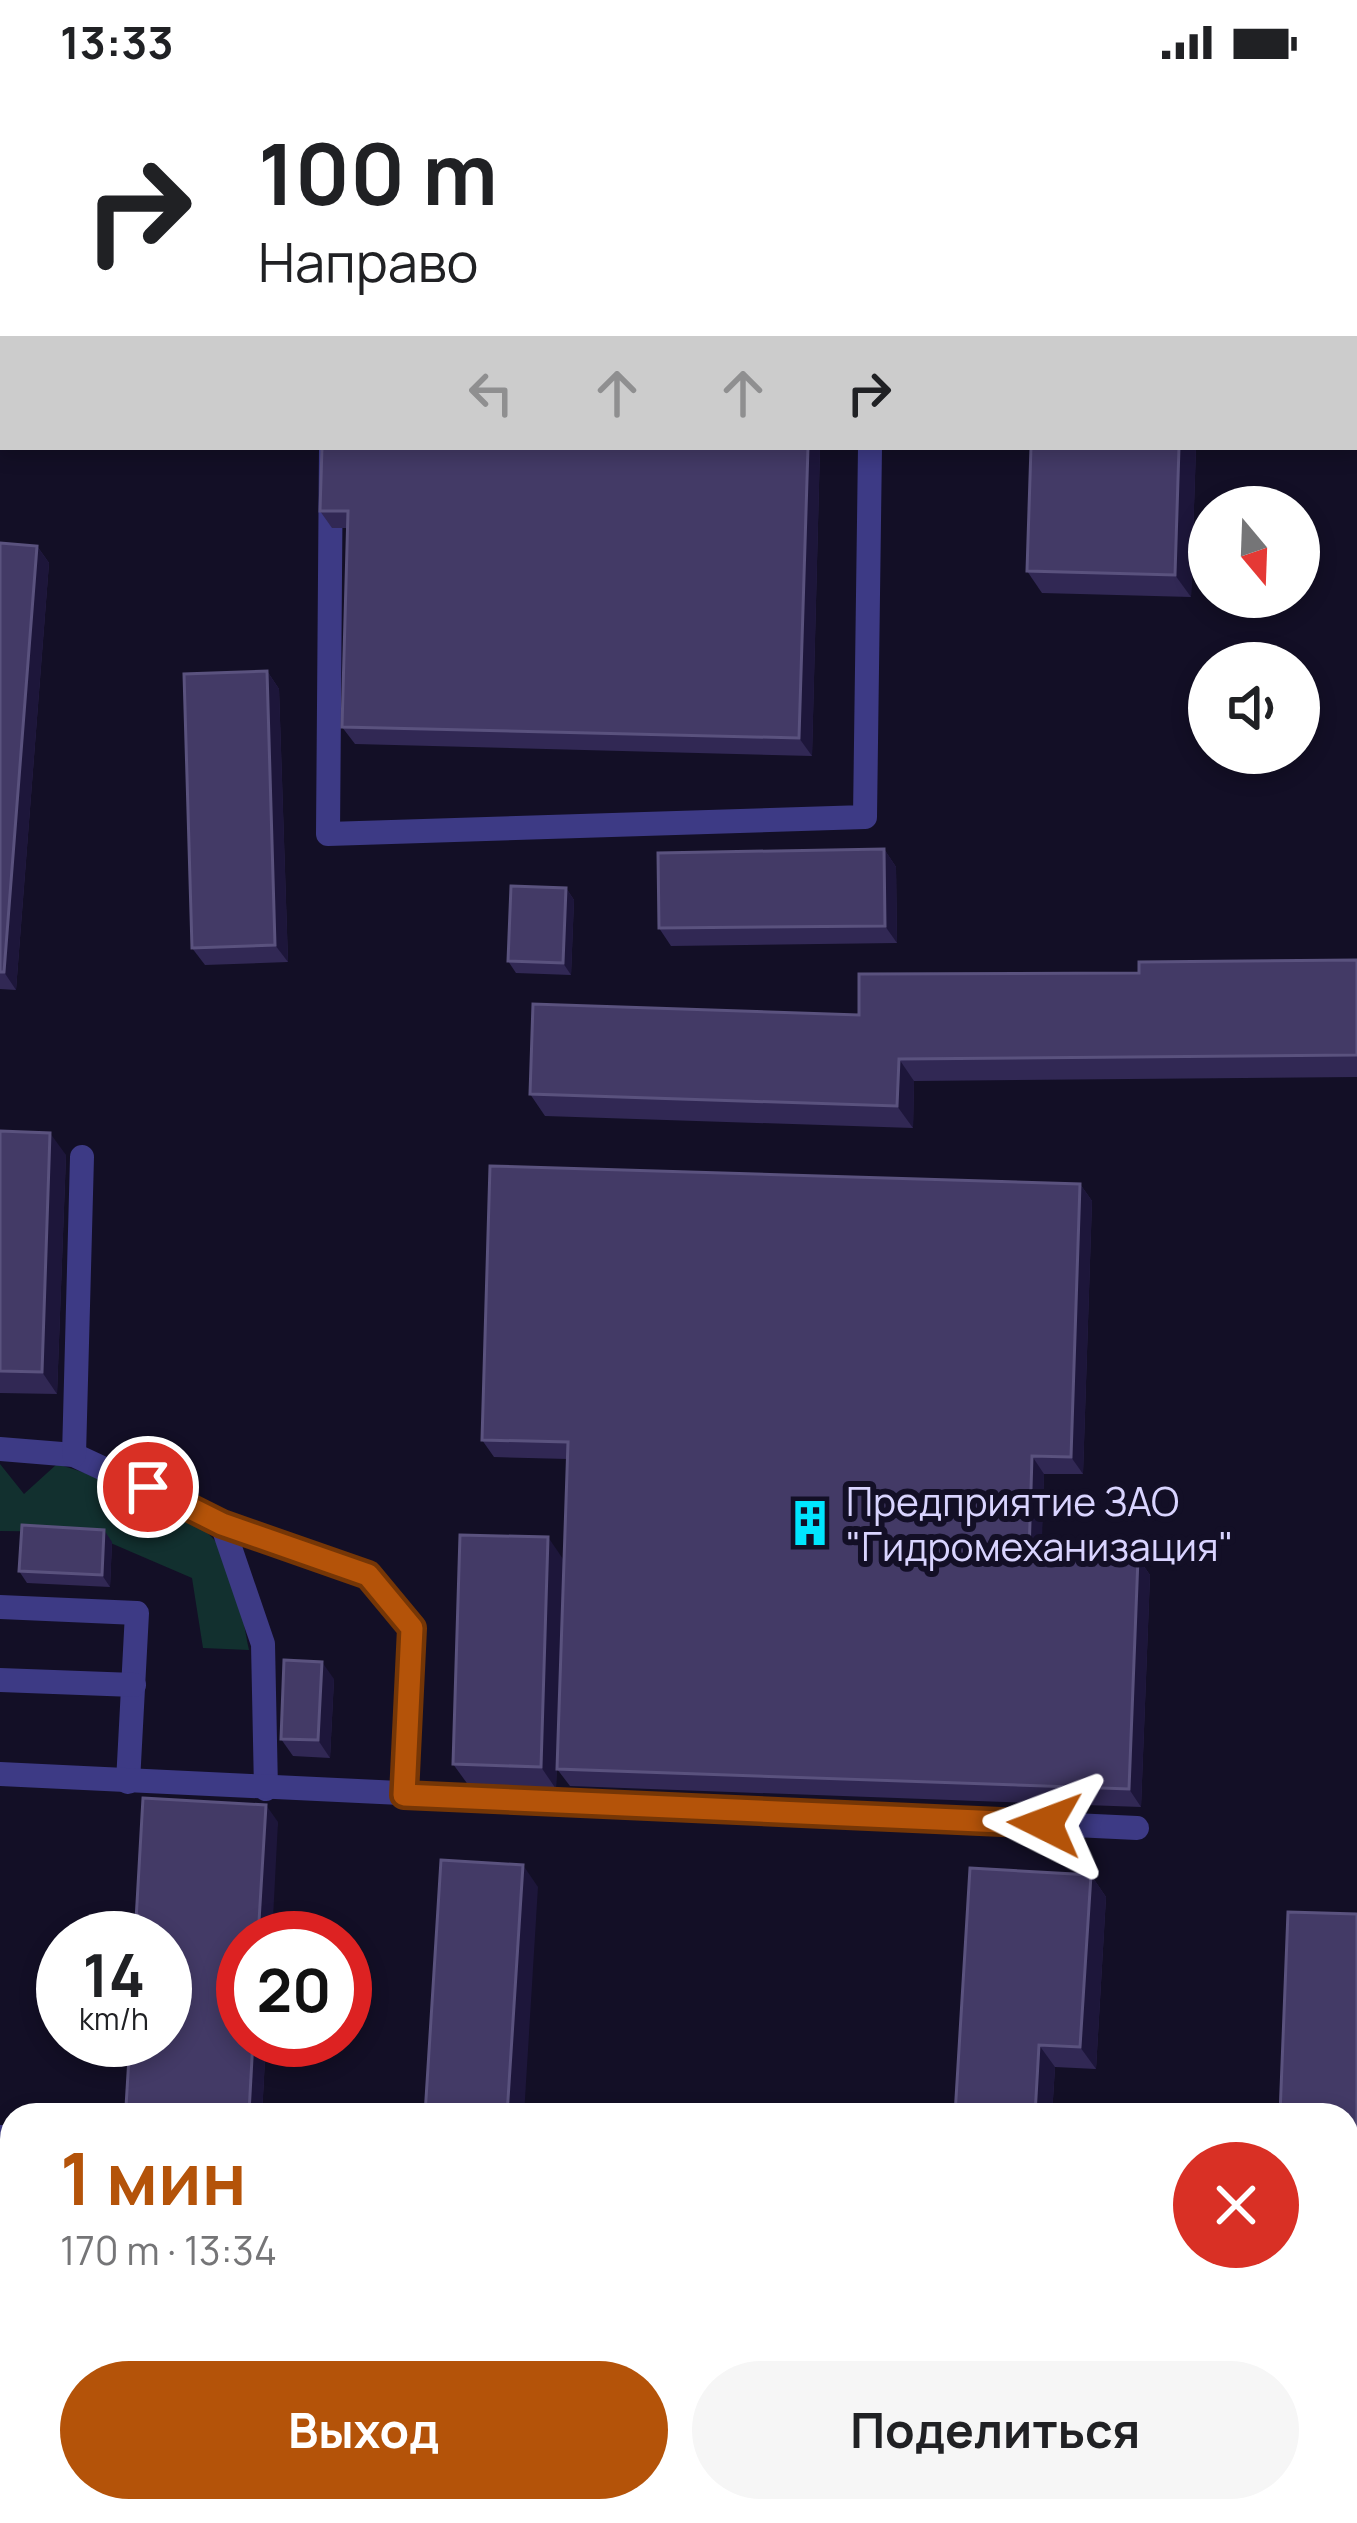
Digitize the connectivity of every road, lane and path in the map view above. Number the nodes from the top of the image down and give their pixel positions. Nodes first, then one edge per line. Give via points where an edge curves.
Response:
1 (331, 450) edge
2 (870, 450) edge
3 (82, 1157) dead end
4 (0, 1449) edge
5 (74, 1455) junction
6 (222, 1524) junction
7 (0, 1606) edge
8 (0, 1680) edge
9 (134, 1685) junction
10 (0, 1774) edge
11 (128, 1782) junction
12 (266, 1789) junction
13 (404, 1795) junction
14 (1137, 1828) dead end

1 - 2 lane via 328,834 865,817
3 - 5 lane
4 - 5 lane
5 - 6 lane
6 - 12 lane via 263,1644
6 - 13 lane via 368,1575 412,1628
7 - 9 lane via 137,1613
8 - 9 lane
9 - 11 lane
10 - 11 lane
11 - 12 lane
12 - 13 lane
13 - 14 lane

